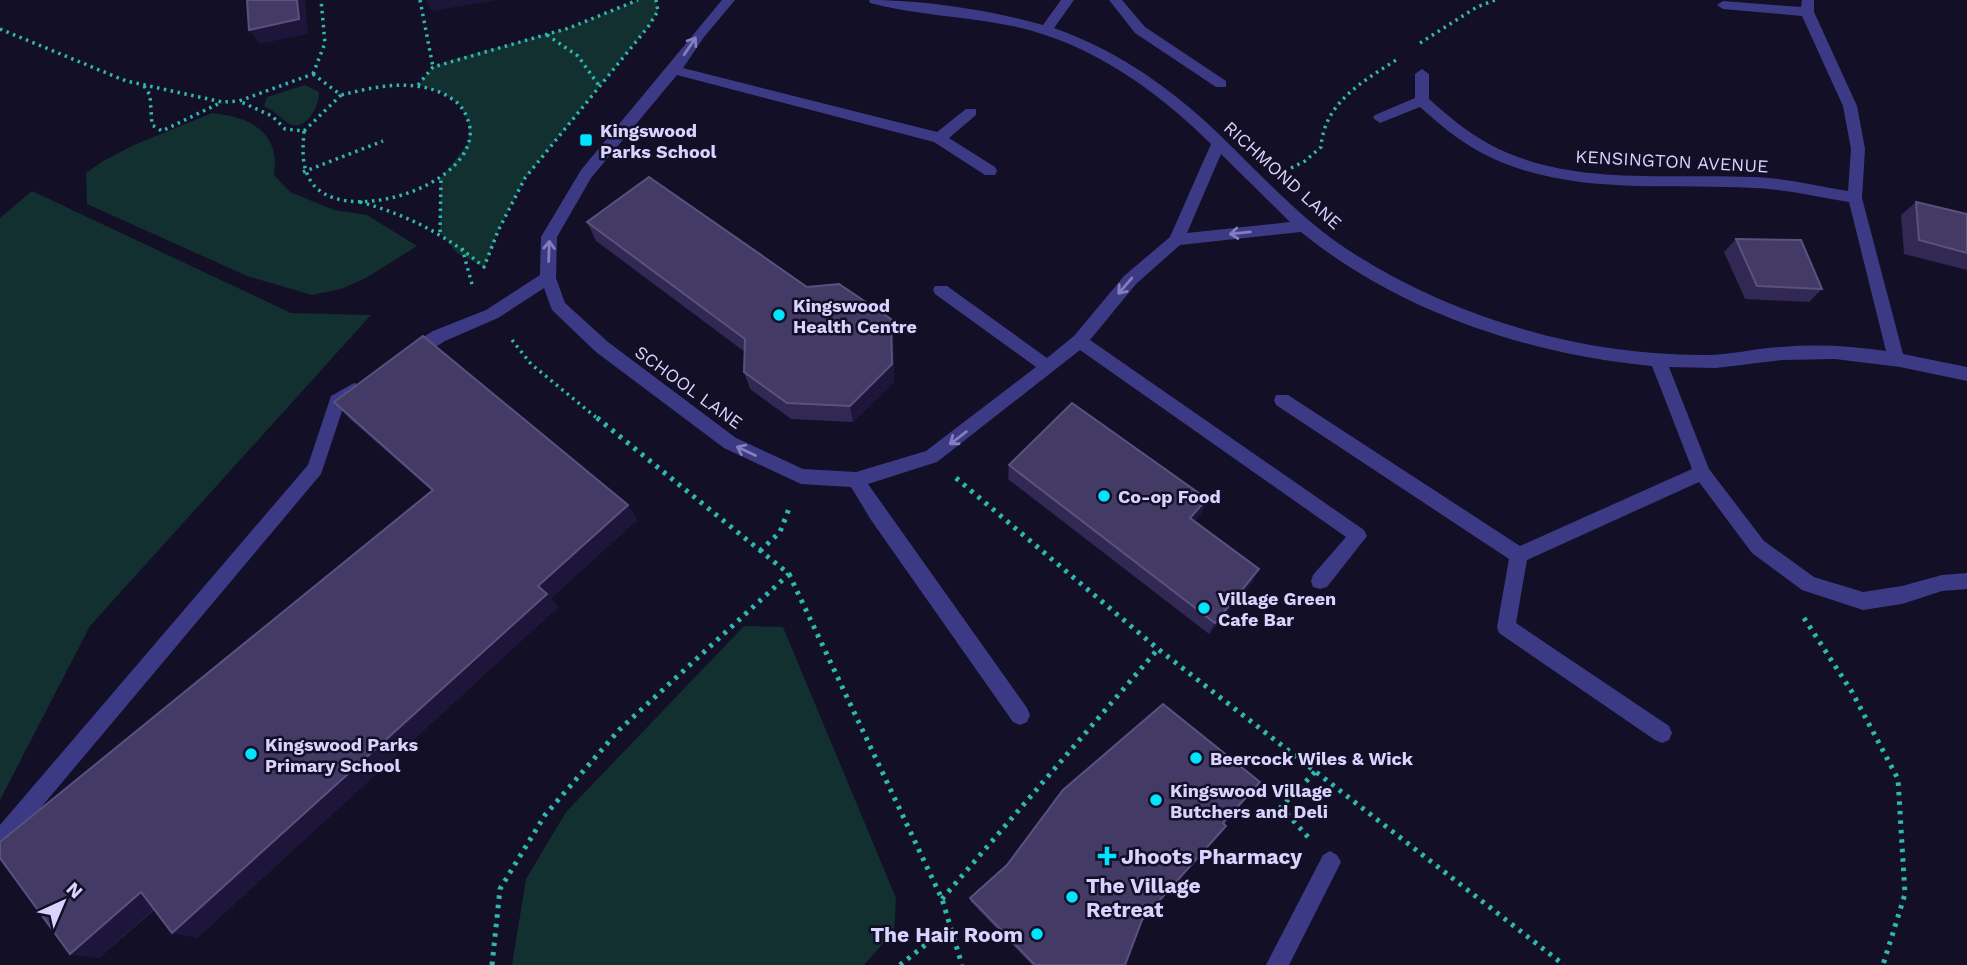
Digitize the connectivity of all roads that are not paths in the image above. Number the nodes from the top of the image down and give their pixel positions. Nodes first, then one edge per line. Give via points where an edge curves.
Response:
1 (729, 0) edge
2 (875, 0) edge
3 (1068, 0) edge
4 (1115, 0) edge
5 (1723, 5) dead end
6 (1808, 6) edge
7 (1046, 30) junction
8 (674, 70) junction
9 (1422, 74) dead end
10 (1221, 84) dead end
11 (1422, 101) junction
12 (971, 112) dead end
13 (1380, 118) dead end
14 (939, 138) junction
15 (1219, 144) junction
16 (990, 171) dead end
17 (1855, 198) junction
18 (1304, 226) junction
19 (1176, 240) junction
20 (548, 278) junction
21 (941, 290) dead end
22 (1080, 341) junction
23 (1896, 357) junction
24 (1658, 360) junction
25 (393, 365) edge
26 (1048, 367) junction
27 (1967, 374) edge
28 (371, 379) edge
29 (1282, 400) dead end
30 (1702, 472) junction
31 (856, 480) junction
32 (1519, 555) junction
33 (1320, 581) dead end
34 (1967, 581) edge
35 (1020, 715) dead end
36 (1662, 733) dead end
37 (0, 841) edge
38 (1330, 862) road end
39 (1277, 965) edge

8 -> 1 street, SCHOOL LANE
2 - 7 street, RICHMOND LANE
3 - 7 street
4 - 10 street via 1140,30
5 - 6 street
6 - 17 street via 1850,106 1858,149
7 - 15 street, RICHMOND LANE via 1139,77
8 - 14 street
20 -> 8 street, SCHOOL LANE via 549,237 586,173
9 - 11 street
11 - 13 street
11 - 17 street, KENSINGTON AVENUE via 1451,127 1495,154 1560,175 1617,181 1752,182
12 - 14 street
14 - 16 street
15 - 18 street, RICHMOND LANE
15 - 19 street, SCHOOL LANE
17 - 23 street
18 -> 19 street
18 - 24 street, RICHMOND LANE via 1350,259 1438,306 1515,334 1587,353
19 -> 22 street, SCHOOL LANE via 1130,280
20 - 25 street via 492,314 439,336
31 -> 20 street, SCHOOL LANE via 801,476 730,443 602,347 558,306
21 - 26 street
22 - 26 street, SCHOOL LANE
22 - 33 street via 1358,536
23 - 24 street, RICHMOND LANE via 1850,352
23 - 27 street, RICHMOND LANE
24 - 30 street
26 -> 31 street, SCHOOL LANE via 931,457
28 - 37 street via 337,401 315,468
29 - 32 street
30 - 32 street
30 - 34 street via 1758,547 1809,583 1863,601
31 - 35 street
32 - 36 street via 1506,627
38 - 39 street

